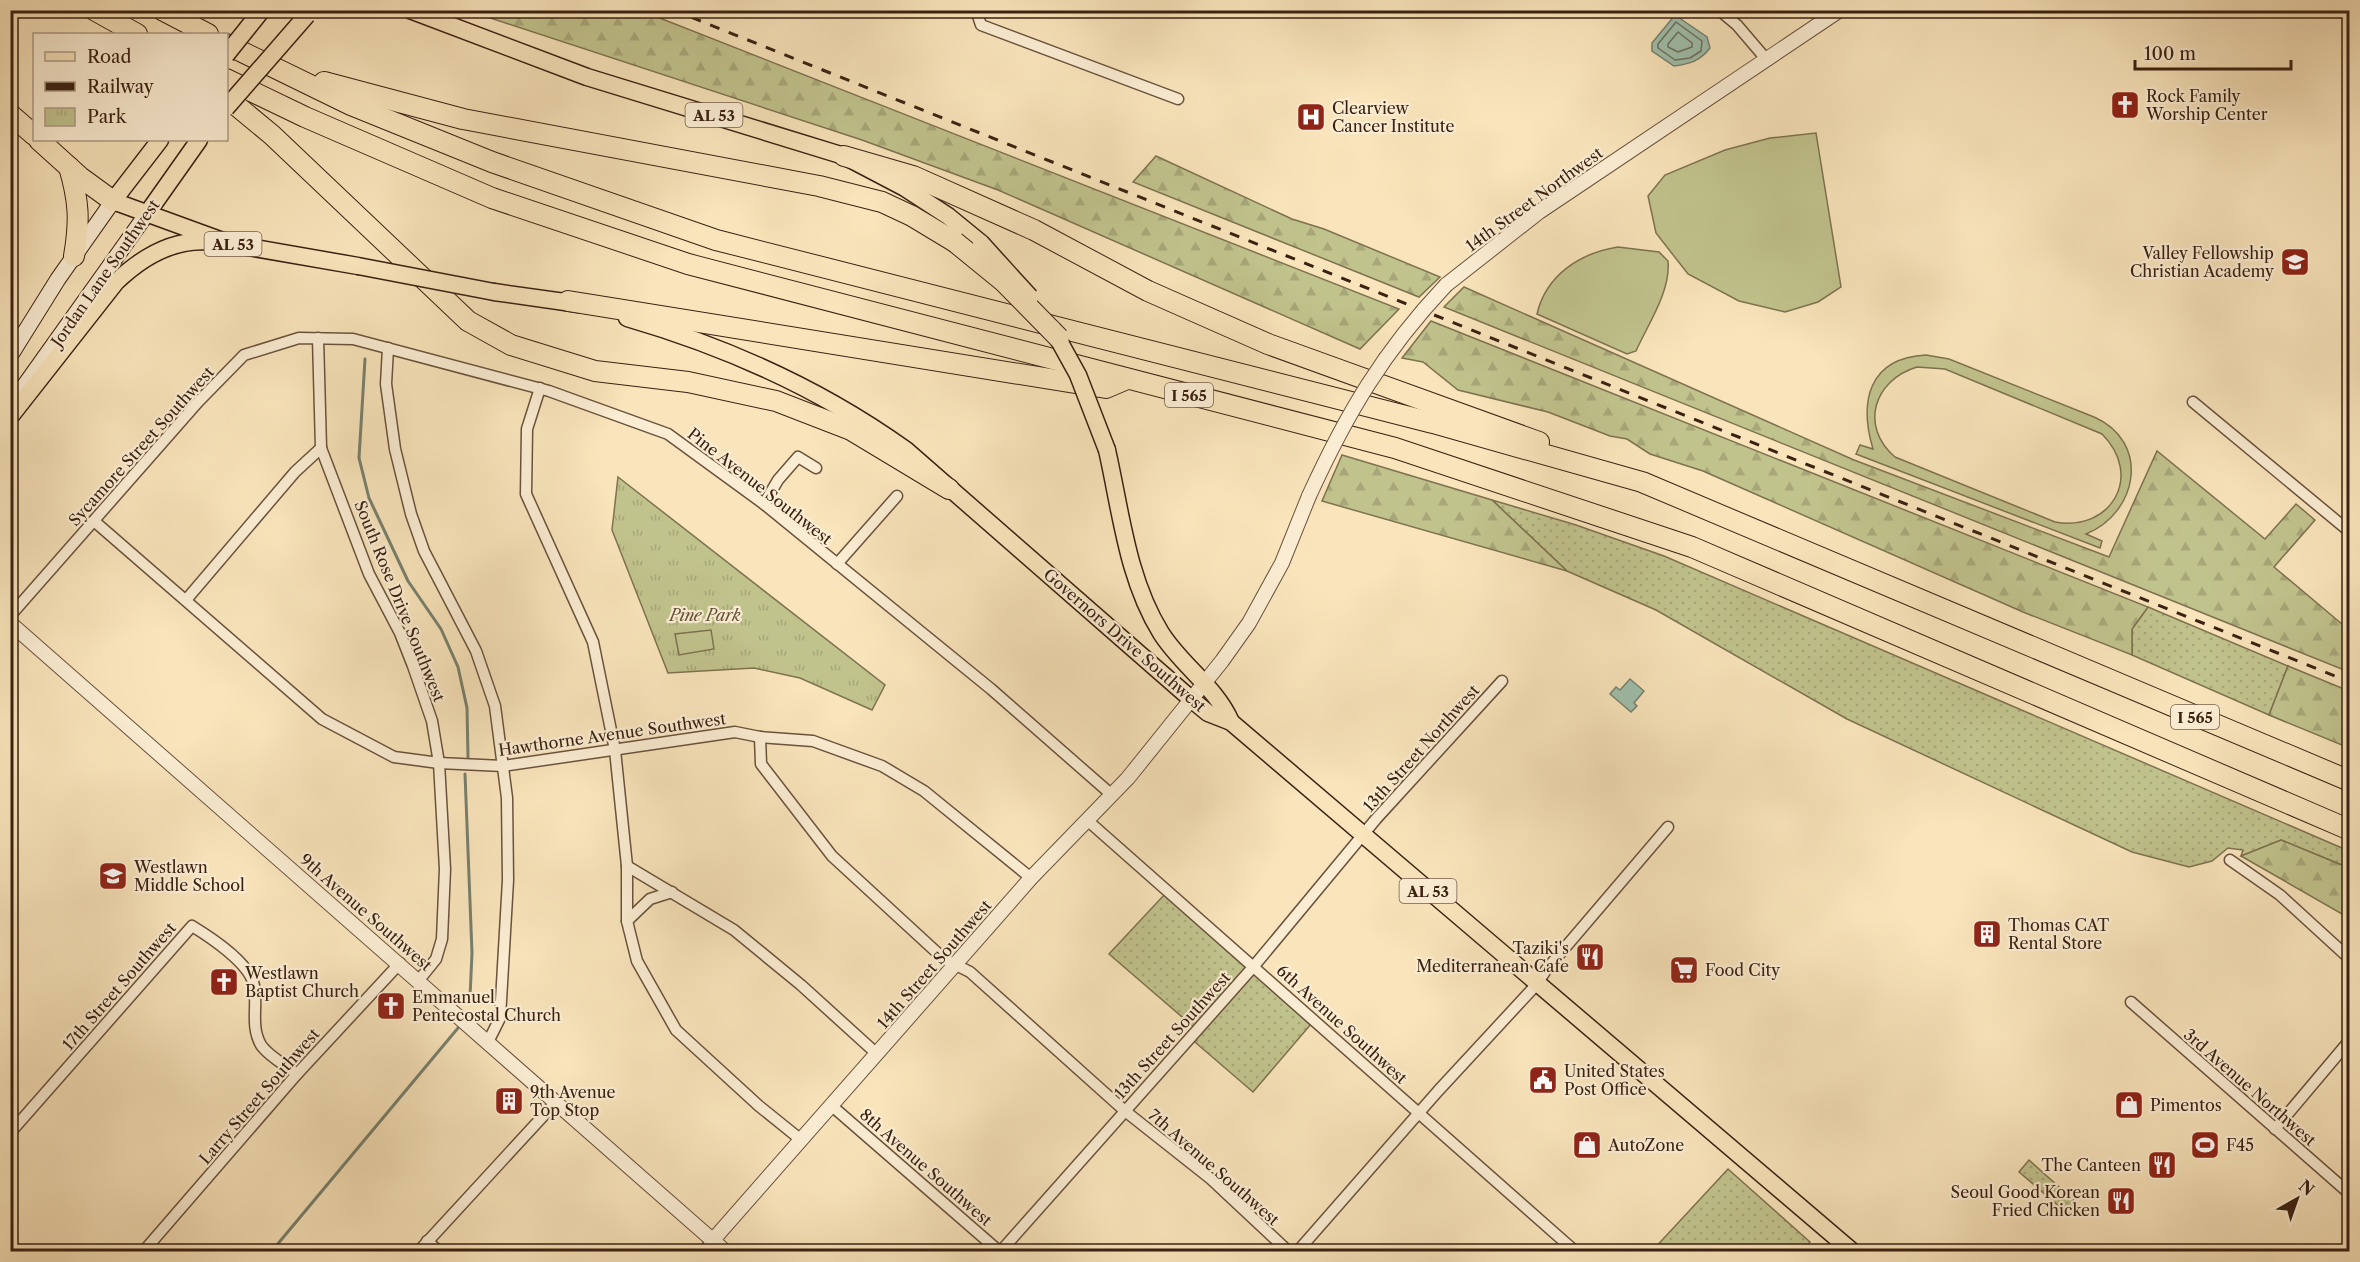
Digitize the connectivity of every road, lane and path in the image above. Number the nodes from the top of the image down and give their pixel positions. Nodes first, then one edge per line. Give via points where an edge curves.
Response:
1 (94, 10) edge
2 (162, 10) edge
3 (262, 10) edge
4 (410, 10) edge
5 (976, 10) edge
6 (1719, 10) edge
7 (1840, 10) edge
8 (308, 13) edge
9 (424, 15) edge
10 (135, 33) edge
11 (206, 33) edge
12 (228, 45) edge
13 (228, 52) edge
14 (1766, 59) junction
15 (280, 71) junction
16 (228, 80) edge
17 (228, 99) edge
18 (1178, 99) dead end
19 (228, 106) edge
20 (10, 114) edge
21 (33, 134) edge
22 (40, 141) edge
23 (159, 141) edge
24 (198, 141) edge
25 (844, 156) junction
26 (69, 167) junction
27 (113, 201) junction
28 (146, 215) junction
29 (231, 244) junction
30 (74, 256) junction
31 (568, 300) junction
32 (318, 338) junction
33 (1059, 338) junction
34 (388, 348) junction
35 (10, 356) edge
36 (1127, 378) junction
37 (540, 388) junction
38 (2193, 402) dead end
39 (10, 406) edge
40 (10, 417) edge
41 (321, 448) junction
42 (816, 468) dead end
43 (1642, 482) junction
44 (949, 489) junction
45 (897, 496) dead end
46 (764, 504) junction
47 (94, 521) junction
48 (2349, 532) edge
49 (837, 564) junction
50 (186, 600) junction
51 (10, 616) edge
52 (10, 623) edge
53 (1502, 681) dead end
54 (1202, 682) junction
55 (1191, 699) junction
56 (1231, 722) junction
57 (760, 737) junction
58 (615, 750) junction
59 (439, 763) junction
60 (503, 766) junction
61 (2349, 781) edge
62 (1112, 795) junction
63 (1087, 820) junction
64 (1668, 827) dead end
65 (2349, 830) edge
66 (1364, 837) junction
67 (2230, 860) dead end
68 (627, 866) junction
69 (1031, 878) junction
70 (672, 892) junction
71 (627, 921) junction
72 (2349, 959) edge
73 (400, 963) junction
74 (956, 965) junction
75 (1254, 966) junction
76 (419, 980) junction
77 (1537, 984) junction
78 (2132, 1002) dead end
79 (2349, 1040) edge
80 (488, 1042) junction
81 (877, 1054) junction
82 (297, 1074) junction
83 (556, 1102) junction
84 (832, 1106) junction
85 (1125, 1110) junction
86 (1418, 1113) junction
87 (2275, 1129) junction
88 (10, 1133) edge
89 (800, 1139) junction
90 (2349, 1194) edge
91 (713, 1240) junction
92 (427, 1241) junction
93 (143, 1251) edge
94 (418, 1251) edge
95 (440, 1251) edge
96 (703, 1251) edge
97 (726, 1251) edge
98 (1000, 1251) edge
99 (1289, 1251) edge
100 (1297, 1251) edge
101 (1576, 1251) edge
102 (1853, 1251) edge

1 - 10 highway
2 - 11 highway
3 - 13 main road, bridge
4 - 9 main road, AL 53
5 - 18 street via 981,25
6 - 14 street
7 - 14 street, 14th Street Northwest
8 - 19 main road, bridge
9 - 25 main road, AL 53 via 587,77
12 - 15 highway, I 565
14 - 54 street, 14th Street Northwest, bridge via 1539,212 1446,285 1412,321 1372,375 1335,439 1260,604 1222,661
15 - 33 highway, bridge via 463,119 819,186 882,202 955,242 1004,282
15 - 43 highway, I 565 via 351,105 492,162 716,240 1433,423
16 - 36 highway, I 565 via 492,198 666,256
17 - 44 highway via 272,135 468,321 511,345 595,371 688,382 776,401 851,430
20 - 21 highway
22 - 26 highway
23 - 27 main road, Jordan Lane Southwest
24 - 28 main road, Jordan Lane Southwest
25 - 33 main road, AL 53, bridge via 905,188 981,243 1011,274
25 - 43 highway via 913,176 1034,230 1148,291 1268,344
26 - 27 highway
26 - 30 highway via 79,200
27 - 28 main road, AL 53
27 - 30 main road, Jordan Lane Southwest
28 - 29 main road, AL 53
28 - 39 main road, Jordan Lane Southwest
29 - 31 main road, AL 53, bridge via 494,292
29 - 40 main road via 202,240 181,244 160,250 130,268
30 - 35 main road, Jordan Lane Southwest
31 - 36 highway via 1106,388
31 - 44 main road, AL 53 via 726,350 794,381 869,423
32 - 34 street, Pine Avenue Southwest via 353,339
32 - 41 street, South Rose Drive Southwest
32 - 47 street, Sycamore Street Southwest via 298,338 244,355
33 - 54 main road, AL 53, bridge via 1107,450 1127,549 1139,587 1154,622
34 - 37 street, Pine Avenue Southwest
34 - 60 street via 386,384 411,514 424,552 476,651 495,706
36 - 65 highway, I 565 via 1395,448 1692,547
37 - 46 street, Pine Avenue Southwest via 668,434
37 - 58 street via 527,429 526,494 593,642
38 - 48 street
41 - 50 street via 295,472
41 - 59 street, South Rose Drive Southwest via 369,574 413,666 432,721
42 - 46 street via 798,457
43 - 61 highway, I 565
44 - 55 main road, Governors Drive Southwest / AL 53
45 - 49 street
46 - 49 street, Pine Avenue Southwest
47 - 50 street, Hawthorne Avenue Southwest
47 - 51 street, Sycamore Street Southwest
49 - 62 street, Pine Avenue Southwest via 991,689
50 - 59 street, Hawthorne Avenue Southwest via 322,719 394,758
52 - 73 street, 9th Avenue Southwest
53 - 66 street, 13th Street Northwest
54 - 55 street, 14th Street Northwest
54 - 56 main road, AL 53 via 1223,703
55 - 56 main road, Governors Drive Southwest / AL 53 via 1208,713
55 - 62 street, 14th Street Southwest
56 - 66 main road, Governors Drive Southwest / AL 53
57 - 58 street, Hawthorne Avenue Southwest via 735,732
57 - 69 street, Hawthorne Avenue Southwest via 813,741 882,766 924,791
57 - 74 street, 7th Avenue Southwest via 761,764 832,856 944,959
58 - 60 street, Hawthorne Avenue Southwest
58 - 68 street
59 - 60 street, Hawthorne Avenue Southwest
59 - 76 street, South Rose Drive Southwest via 445,869 442,939 436,959
60 - 80 street via 508,880 500,1018
62 - 63 street, 14th Street Southwest
63 - 69 street, 14th Street Southwest
63 - 75 street, 6th Avenue Southwest
64 - 77 street
66 - 75 street, 13th Street Southwest
66 - 77 main road, Governors Drive Southwest / AL 53
67 - 72 street via 2280,895
68 - 70 street
68 - 71 street
69 - 74 street, 14th Street Southwest
70 - 71 street via 650,899
70 - 81 street via 734,930
71 - 89 street via 637,961 676,1030
73 - 76 street, 9th Avenue Southwest
73 - 82 street, Larry Street Southwest
74 - 81 street, 14th Street Southwest
74 - 85 street, 7th Avenue Southwest via 970,972
75 - 85 street, 13th Street Southwest
75 - 86 street, 6th Avenue Southwest
76 - 80 street, 9th Avenue Southwest
77 - 86 street
77 - 102 main road, Governors Drive Southwest / AL 53
78 - 87 street, 3rd Avenue Northwest
79 - 87 street
80 - 83 street, 9th Avenue Southwest
81 - 84 street, 14th Street Southwest
82 - 88 street, 17th Street Southwest via 262,1047 255,1030 254,984 247,969 210,936 192,926
82 - 93 street, Larry Street Southwest
83 - 91 street, 9th Avenue Southwest
83 - 92 street
84 - 89 street, 14th Street Southwest
84 - 98 street, 8th Avenue Southwest
85 - 98 street, 13th Street Southwest
85 - 99 street, 7th Avenue Southwest via 1211,1179
86 - 100 street
86 - 101 street, 6th Avenue Southwest
87 - 90 street, 3rd Avenue Northwest
89 - 91 street, 14th Street Southwest
91 - 96 street, 14th Street Southwest
91 - 97 street, 9th Avenue Southwest
92 - 94 street
92 - 95 street

